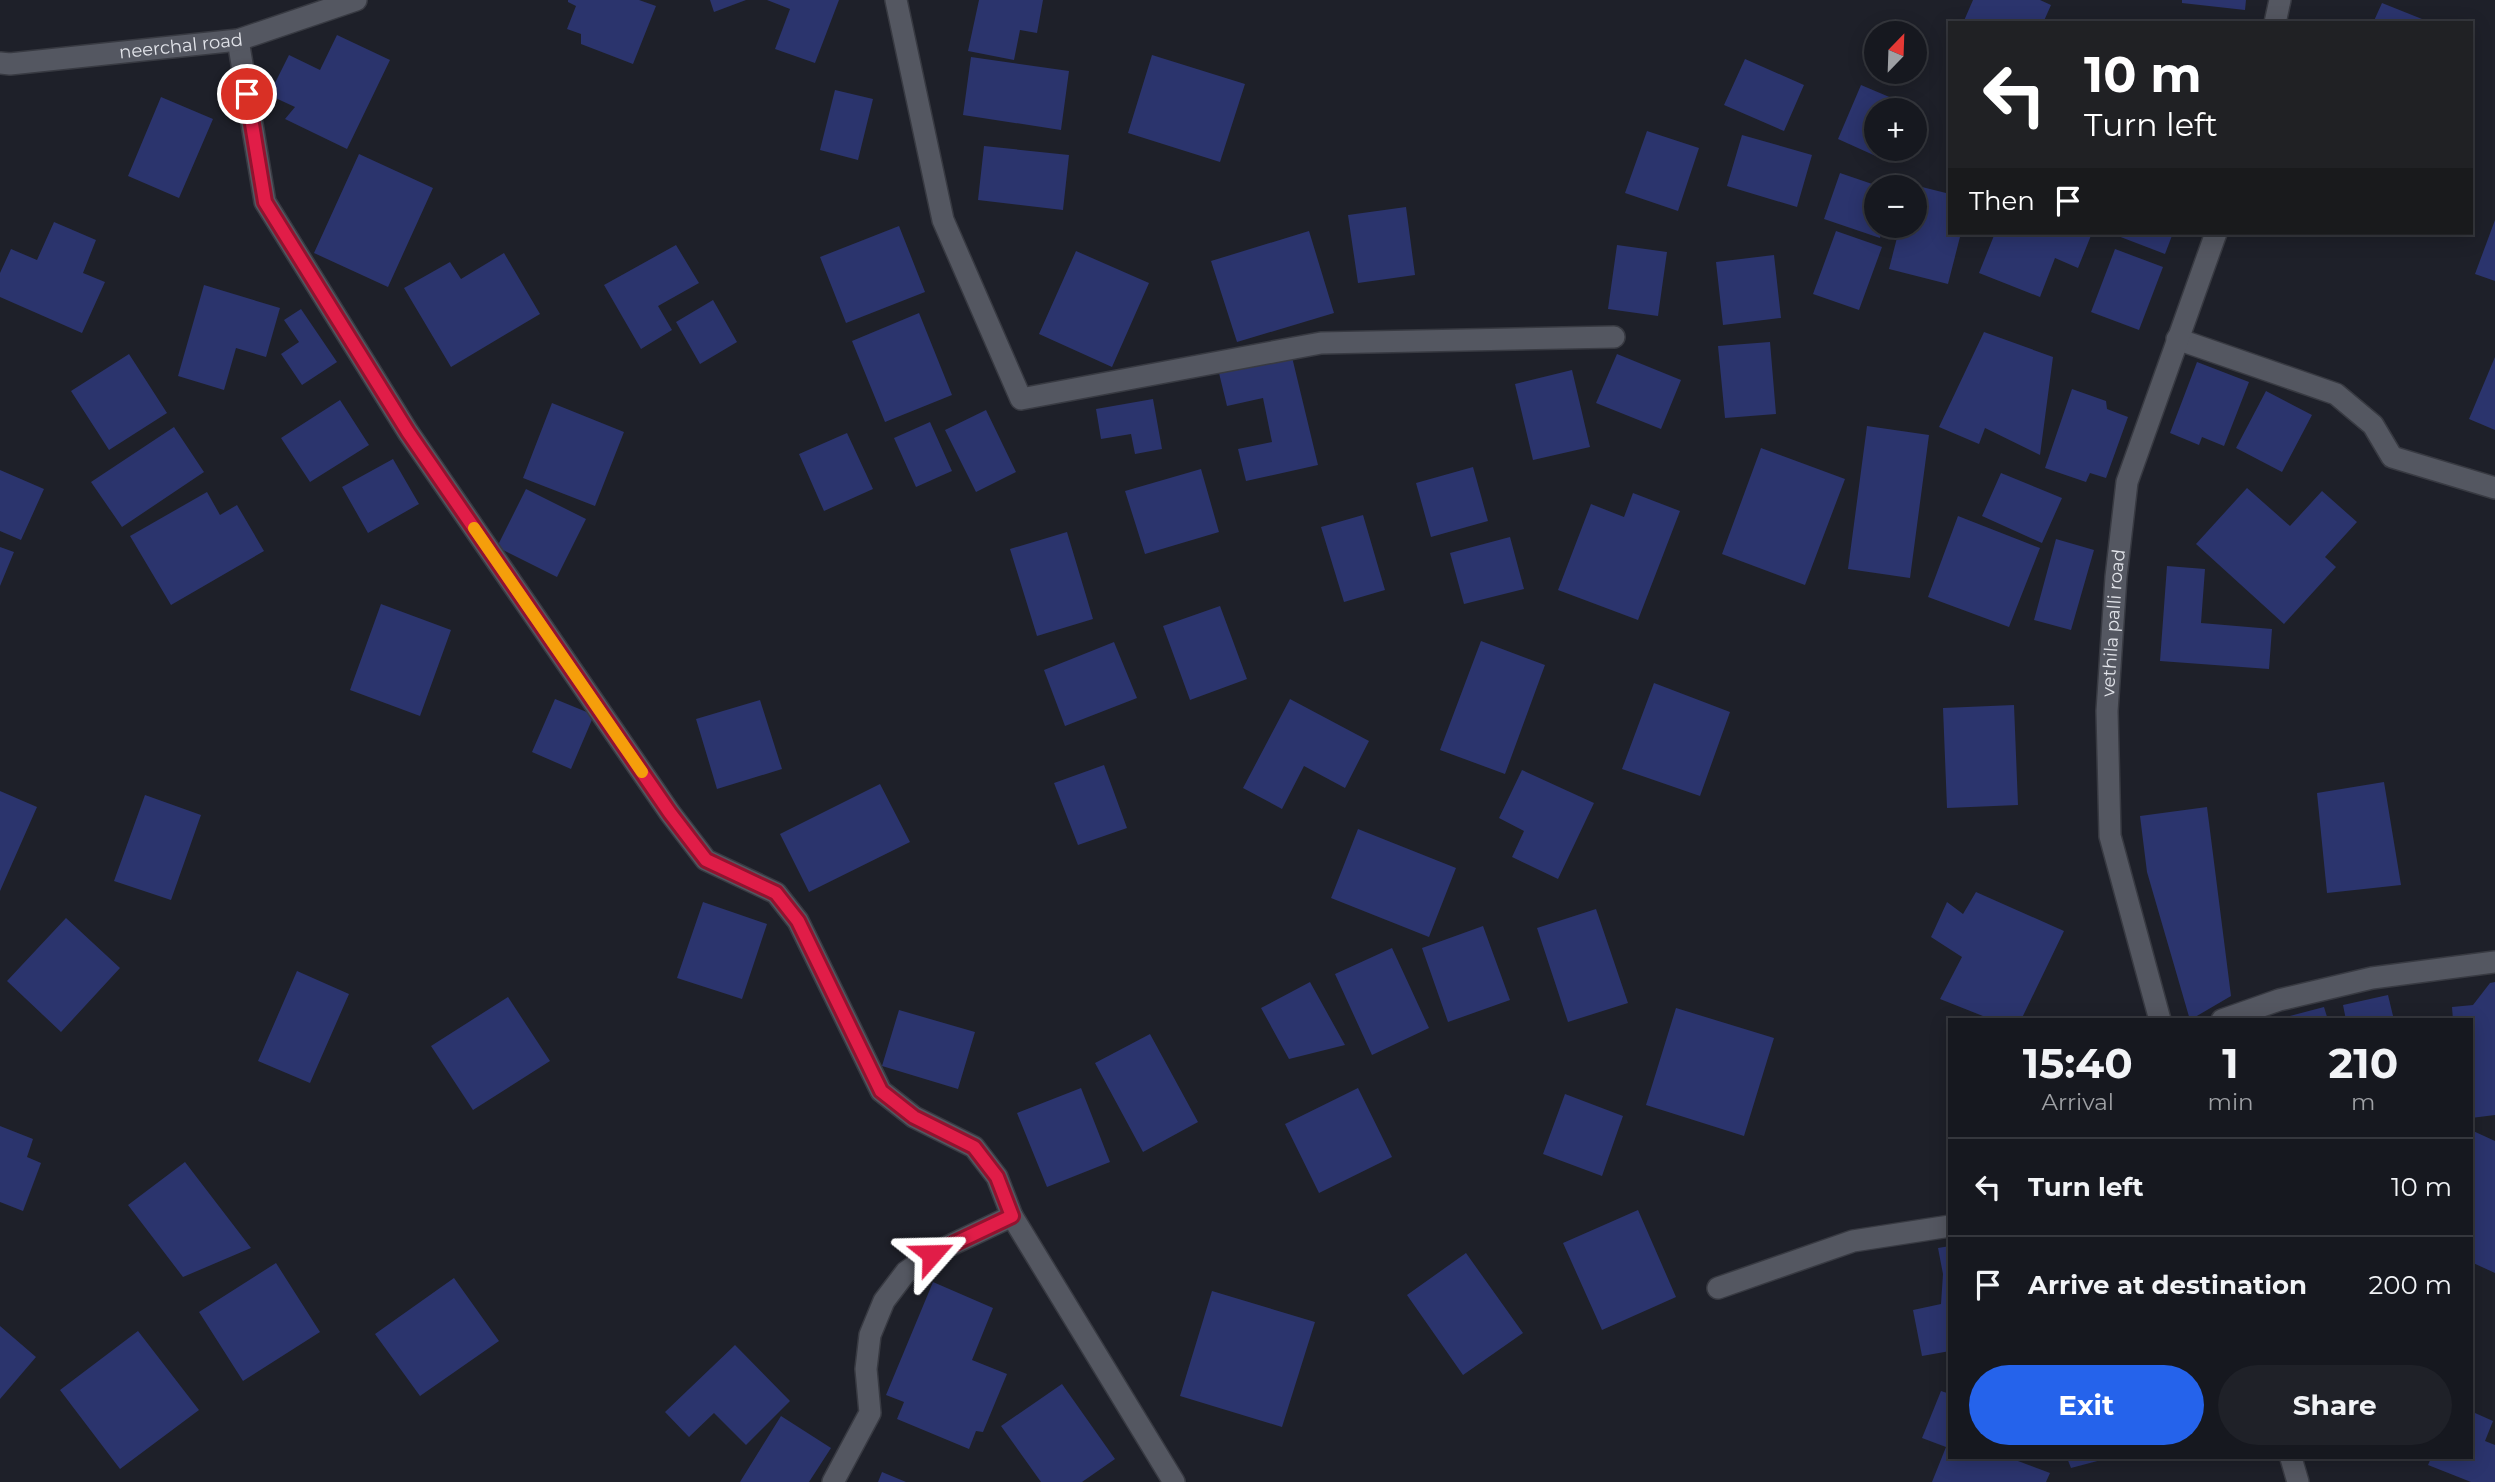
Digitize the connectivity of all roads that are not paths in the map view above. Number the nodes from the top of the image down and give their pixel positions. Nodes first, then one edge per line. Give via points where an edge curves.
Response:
1 (356, 0) edge
2 (896, 0) edge
3 (2280, 0) edge
4 (2275, 21) edge
5 (238, 40) junction
6 (0, 63) edge
7 (2216, 235) edge
8 (1614, 337) dead end
9 (2177, 339) junction
10 (2495, 488) edge
11 (2495, 962) edge
12 (2159, 1018) edge
13 (2228, 1018) edge
14 (1012, 1216) junction
15 (1948, 1226) edge
16 (1718, 1288) dead end
17 (2291, 1459) edge
18 (833, 1482) edge
19 (1174, 1482) edge
20 (2298, 1482) edge

1 - 5 street, neerchal road
2 - 8 street via 943,220 1021,399 1321,343
3 - 4 street
5 - 6 street, neerchal road
5 - 14 street via 265,202 408,432 706,860 776,893 798,921 881,1091 914,1117 974,1147 997,1177
7 - 9 street, vethila palli road
9 - 10 street via 2336,394 2373,425 2392,457
9 - 12 street, vethila palli road via 2127,482 2107,711 2110,836
11 - 13 street via 2372,978 2279,1000
14 - 18 street via 932,1254 906,1272 884,1301 870,1335 866,1369 870,1413
14 - 19 street
15 - 16 street via 1853,1241
17 - 20 street

